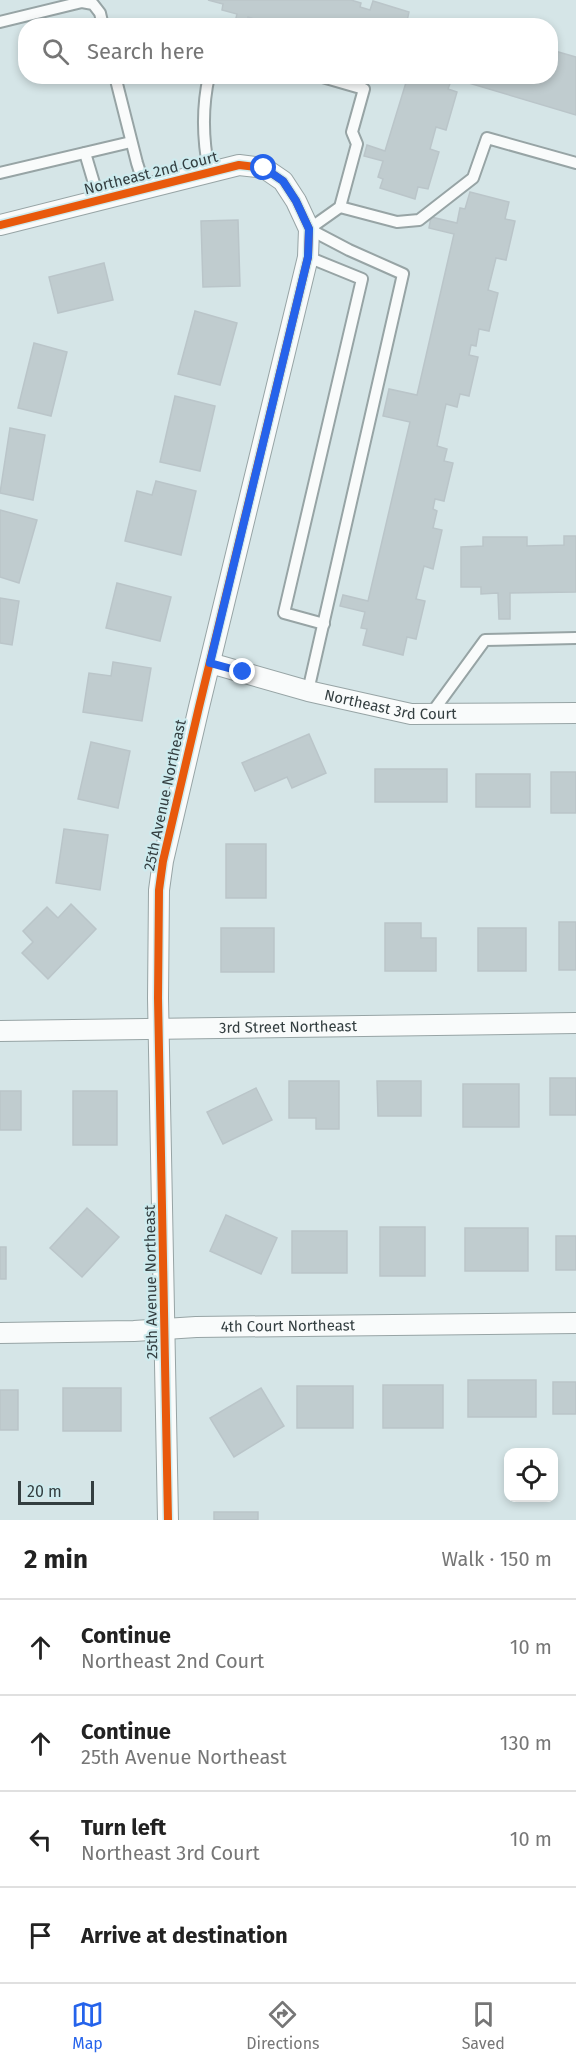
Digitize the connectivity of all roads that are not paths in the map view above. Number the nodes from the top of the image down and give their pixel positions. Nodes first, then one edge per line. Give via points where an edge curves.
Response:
1 (101, 18) edge
2 (0, 22) edge
3 (117, 84) edge
4 (207, 84) edge
5 (347, 84) edge
6 (131, 141) junction
7 (85, 153) junction
8 (576, 163) edge
9 (209, 171) junction
10 (0, 173) edge
11 (145, 188) junction
12 (99, 200) junction
13 (296, 201) joint
14 (340, 207) junction
15 (0, 225) edge
16 (309, 229) junction
17 (308, 257) junction
18 (324, 624) junction
19 (576, 638) edge
20 (210, 663) junction
21 (308, 691) junction
22 (576, 713) edge
23 (430, 715) junction
24 (576, 1023) edge
25 (159, 1029) junction
26 (0, 1031) edge
27 (576, 1323) edge
28 (165, 1329) junction
29 (0, 1333) edge
30 (168, 1520) edge

1 - 2 lane via 93,4 82,2
3 - 6 lane
4 - 9 lane via 204,139
5 - 14 lane via 364,89 352,132 357,144
6 - 7 lane
6 - 11 lane
7 - 10 lane
7 - 12 lane
8 - 14 lane via 487,138 473,178 419,220 397,222
9 - 11 street, Northeast 2nd Court
9 - 13 street, Northeast 2nd Court via 238,165 264,168 283,181
11 - 12 street, Northeast 2nd Court
12 - 15 street, Northeast 2nd Court
13 - 16 street, 25th Avenue Northeast
14 - 16 lane
16 - 17 street, 25th Avenue Northeast
16 - 18 lane via 403,274
17 - 18 lane via 362,279 284,613
17 - 20 street, 25th Avenue Northeast
18 - 21 lane
19 - 23 lane via 485,640
20 - 21 street, Northeast 3rd Court
20 - 25 street, 25th Avenue Northeast via 163,861 159,890
21 - 23 street, Northeast 3rd Court
22 - 23 street, Northeast 3rd Court
24 - 25 street, 3rd Street Northeast
25 - 26 street, 3rd Street Northeast
25 - 28 street, 25th Avenue Northeast
27 - 28 street, 4th Court Northeast
28 - 29 street, 4th Court Northeast
28 - 30 street, 25th Avenue Northeast

